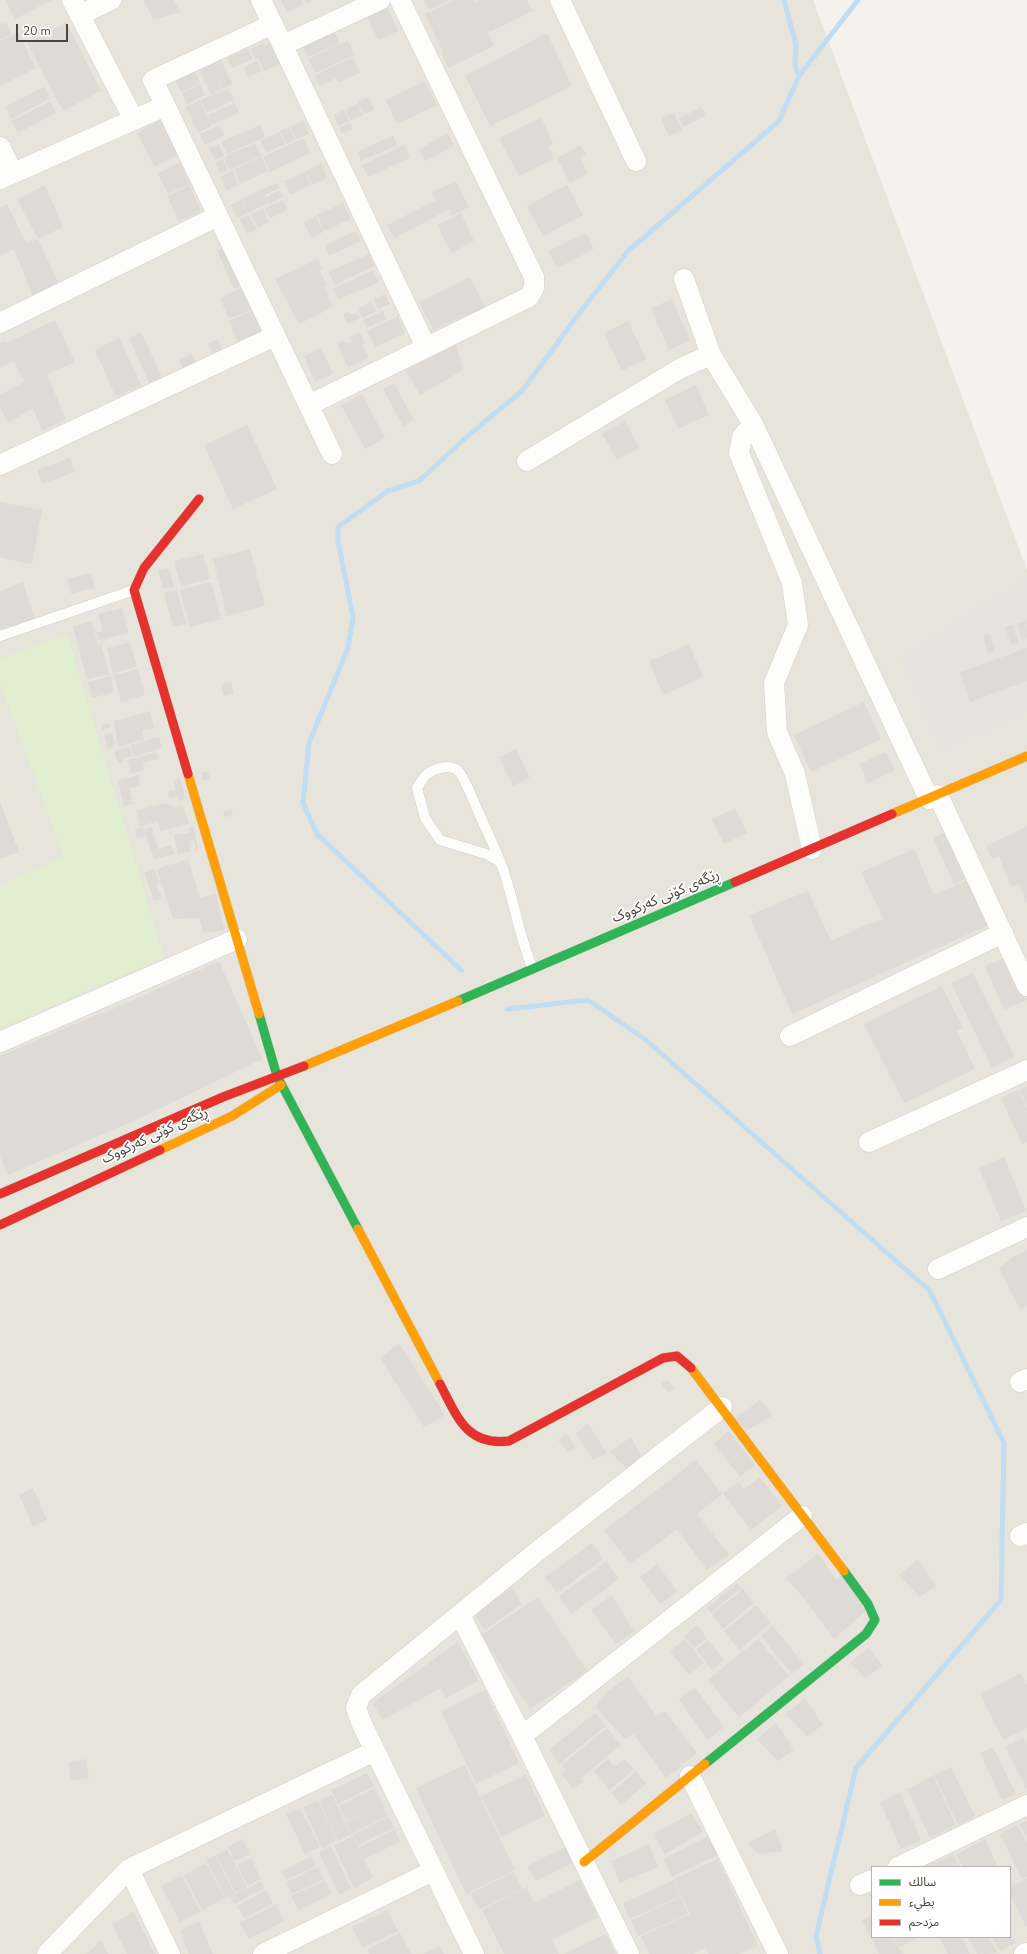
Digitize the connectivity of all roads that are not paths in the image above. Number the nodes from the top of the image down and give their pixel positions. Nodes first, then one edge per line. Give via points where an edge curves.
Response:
1 (111, 0) edge
2 (262, 0) edge
3 (380, 0) edge
4 (400, 0) edge
5 (560, 0) edge
6 (76, 7) edge
7 (273, 24) junction
8 (283, 45) junction
9 (166, 106) junction
10 (134, 120) junction
11 (0, 147) edge
12 (636, 161) dead end
13 (7, 176) edge
14 (218, 216) junction
15 (684, 278) dead end
16 (0, 323) edge
17 (275, 336) junction
18 (426, 347) junction
19 (711, 355) junction
20 (309, 405) junction
21 (753, 424) junction
22 (332, 454) dead end
23 (527, 461) dead end
24 (0, 465) edge
25 (199, 499) dead end
26 (134, 590) junction
27 (0, 636) edge
28 (1027, 756) edge
29 (933, 797) junction
30 (812, 849) junction
31 (500, 862) junction
32 (1003, 933) junction
33 (237, 939) junction
34 (533, 969) junction
35 (1027, 986) edge
36 (790, 1036) dead end
37 (0, 1042) edge
38 (1027, 1070) edge
39 (280, 1080) junction
40 (869, 1142) dead end
41 (0, 1194) edge
42 (0, 1224) edge
43 (1027, 1227) edge
44 (938, 1269) dead end
45 (722, 1407) junction
46 (802, 1516) junction
47 (460, 1615) junction
48 (522, 1736) junction
49 (375, 1751) junction
50 (690, 1776) junction
51 (1027, 1805) edge
52 (584, 1862) junction
53 (900, 1866) edge
54 (130, 1869) junction
55 (433, 1871) junction
56 (1027, 1953) edge
57 (47, 1954) edge
58 (170, 1954) edge
59 (263, 1954) edge
60 (474, 1954) edge
61 (629, 1954) edge
62 (778, 1954) edge
63 (1024, 1954) edge

1 - 6 street
2 - 7 street
3 - 8 street
4 - 18 street via 534,277 534,288 528,297
5 - 12 street
6 - 10 street
7 - 8 street
7 - 9 street via 153,80
8 - 18 street
9 - 10 street
9 - 14 street
10 - 13 street
11 - 13 street
14 - 16 street
14 - 17 street
15 - 19 street
17 - 20 street
17 - 24 street
18 - 20 street
19 - 21 street
19 - 23 street via 681,368
20 - 22 street
21 - 29 street
21 - 30 street via 742,437 739,453 792,583 798,625 774,683 778,732 795,774
25 - 26 street via 144,568
26 - 27 lane
26 - 33 street
28 - 29 street, ڕێگەی کۆنی کەرکووک
29 - 30 street, ڕێگەی کۆنی کەرکووک
29 - 32 street
30 - 34 street, ڕێگەی کۆنی کەرکووک
31 - 31 lane via 459,772 450,767 437,769 426,776 417,788 425,818 440,840 486,854
31 - 34 lane
32 - 35 street
32 - 36 street
33 - 37 street
33 - 39 street
34 - 39 street, ڕێگەی کۆنی کەرکووک via 314,1062
38 - 40 street
39 - 41 street, ڕێگەی کۆنی کەرکووک via 222,1097
39 - 42 street, ڕێگەی کۆنی کەرکووک via 232,1116
39 - 45 street via 459,1419 475,1437 485,1442 509,1441 663,1358 677,1356 688,1364
43 - 44 street
45 - 46 street
45 - 47 street
46 - 48 street
46 - 50 street via 868,1604 874,1620 866,1634
47 - 48 street
47 - 49 street via 361,1695 356,1708
48 - 52 street
49 - 54 street
49 - 55 street
50 - 52 street
50 - 62 street
51 - 53 street
52 - 61 street
54 - 57 street
54 - 58 street
55 - 59 street
55 - 60 street
56 - 63 street

